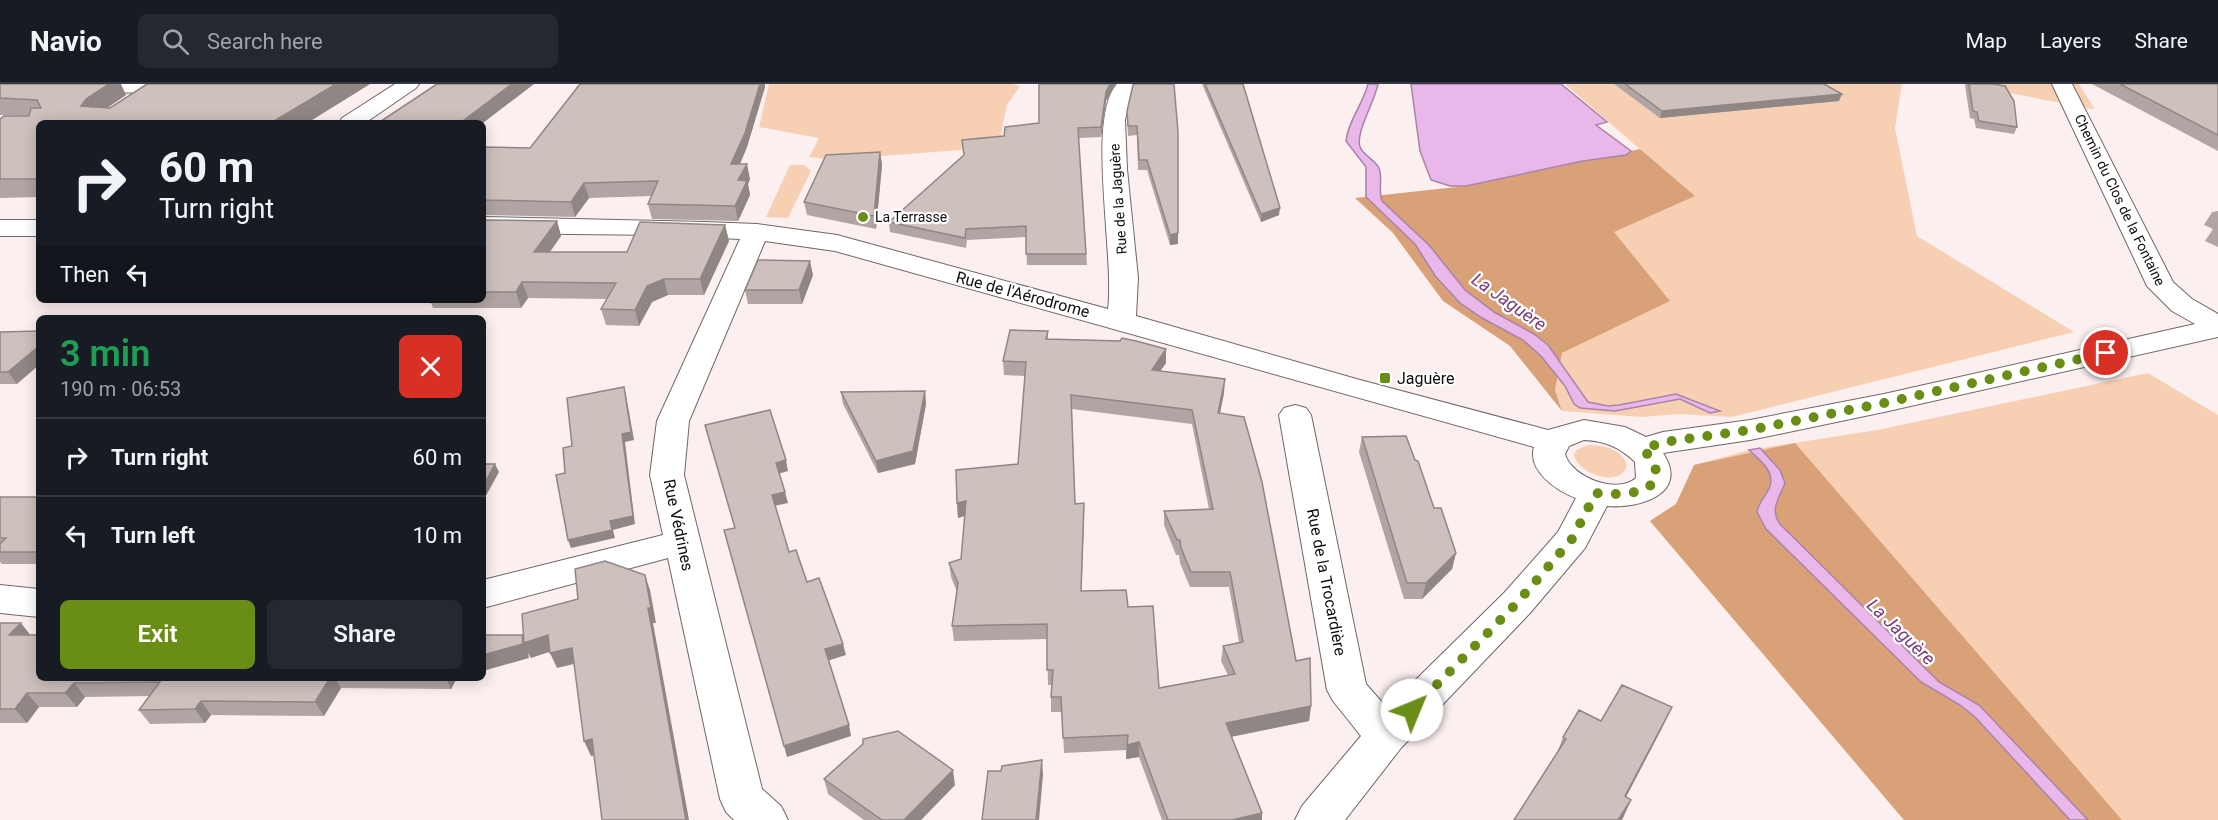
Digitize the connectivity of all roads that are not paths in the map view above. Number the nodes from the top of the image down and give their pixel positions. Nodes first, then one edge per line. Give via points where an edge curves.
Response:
1 (409, 84) edge
2 (1131, 84) edge
3 (2062, 84) edge
4 (160, 85) edge
5 (213, 86) edge
6 (54, 87) edge
7 (126, 109) edge
8 (355, 120) edge
9 (486, 225) edge
10 (0, 228) edge
11 (36, 228) edge
12 (757, 232) junction
13 (1121, 320) junction
14 (2209, 330) edge
15 (2218, 348) edge
16 (1295, 414) dead end
17 (1551, 442) junction
18 (1643, 449) junction
19 (1596, 493) junction
20 (683, 543) junction
21 (486, 593) edge
22 (0, 599) edge
23 (36, 603) edge
24 (1386, 736) junction
25 (1323, 818) edge
26 (765, 820) edge

1 - 8 street
2 - 13 street, Rue de la Jaguère via 1121,91 1114,118 1114,180 1123,257
3 - 14 street, Chemin du Clos de la Fontaine via 2161,286
4 - 5 street
4 - 6 street
4 - 7 street
9 - 12 street, Rue de l'Aérodrome
10 - 11 street
12 - 13 street, Rue de l'Aérodrome via 837,243
12 - 20 street, Rue Védrines via 673,421 667,475
13 - 17 street, Rue de l'Aérodrome
14 - 15 street, Chemin du Clos de la Fontaine
14 - 18 street via 1884,403
16 - 24 street, Rue de la Trocardière via 1347,690
17 - 18 street via 1570,431 1600,431
17 - 19 street via 1547,451 1555,471
18 - 19 street via 1656,471 1654,481 1646,489 1633,494
19 - 24 street via 1572,539 1517,603
20 - 21 street
20 - 26 street, Rue Védrines via 742,799
22 - 23 street
24 - 25 street

